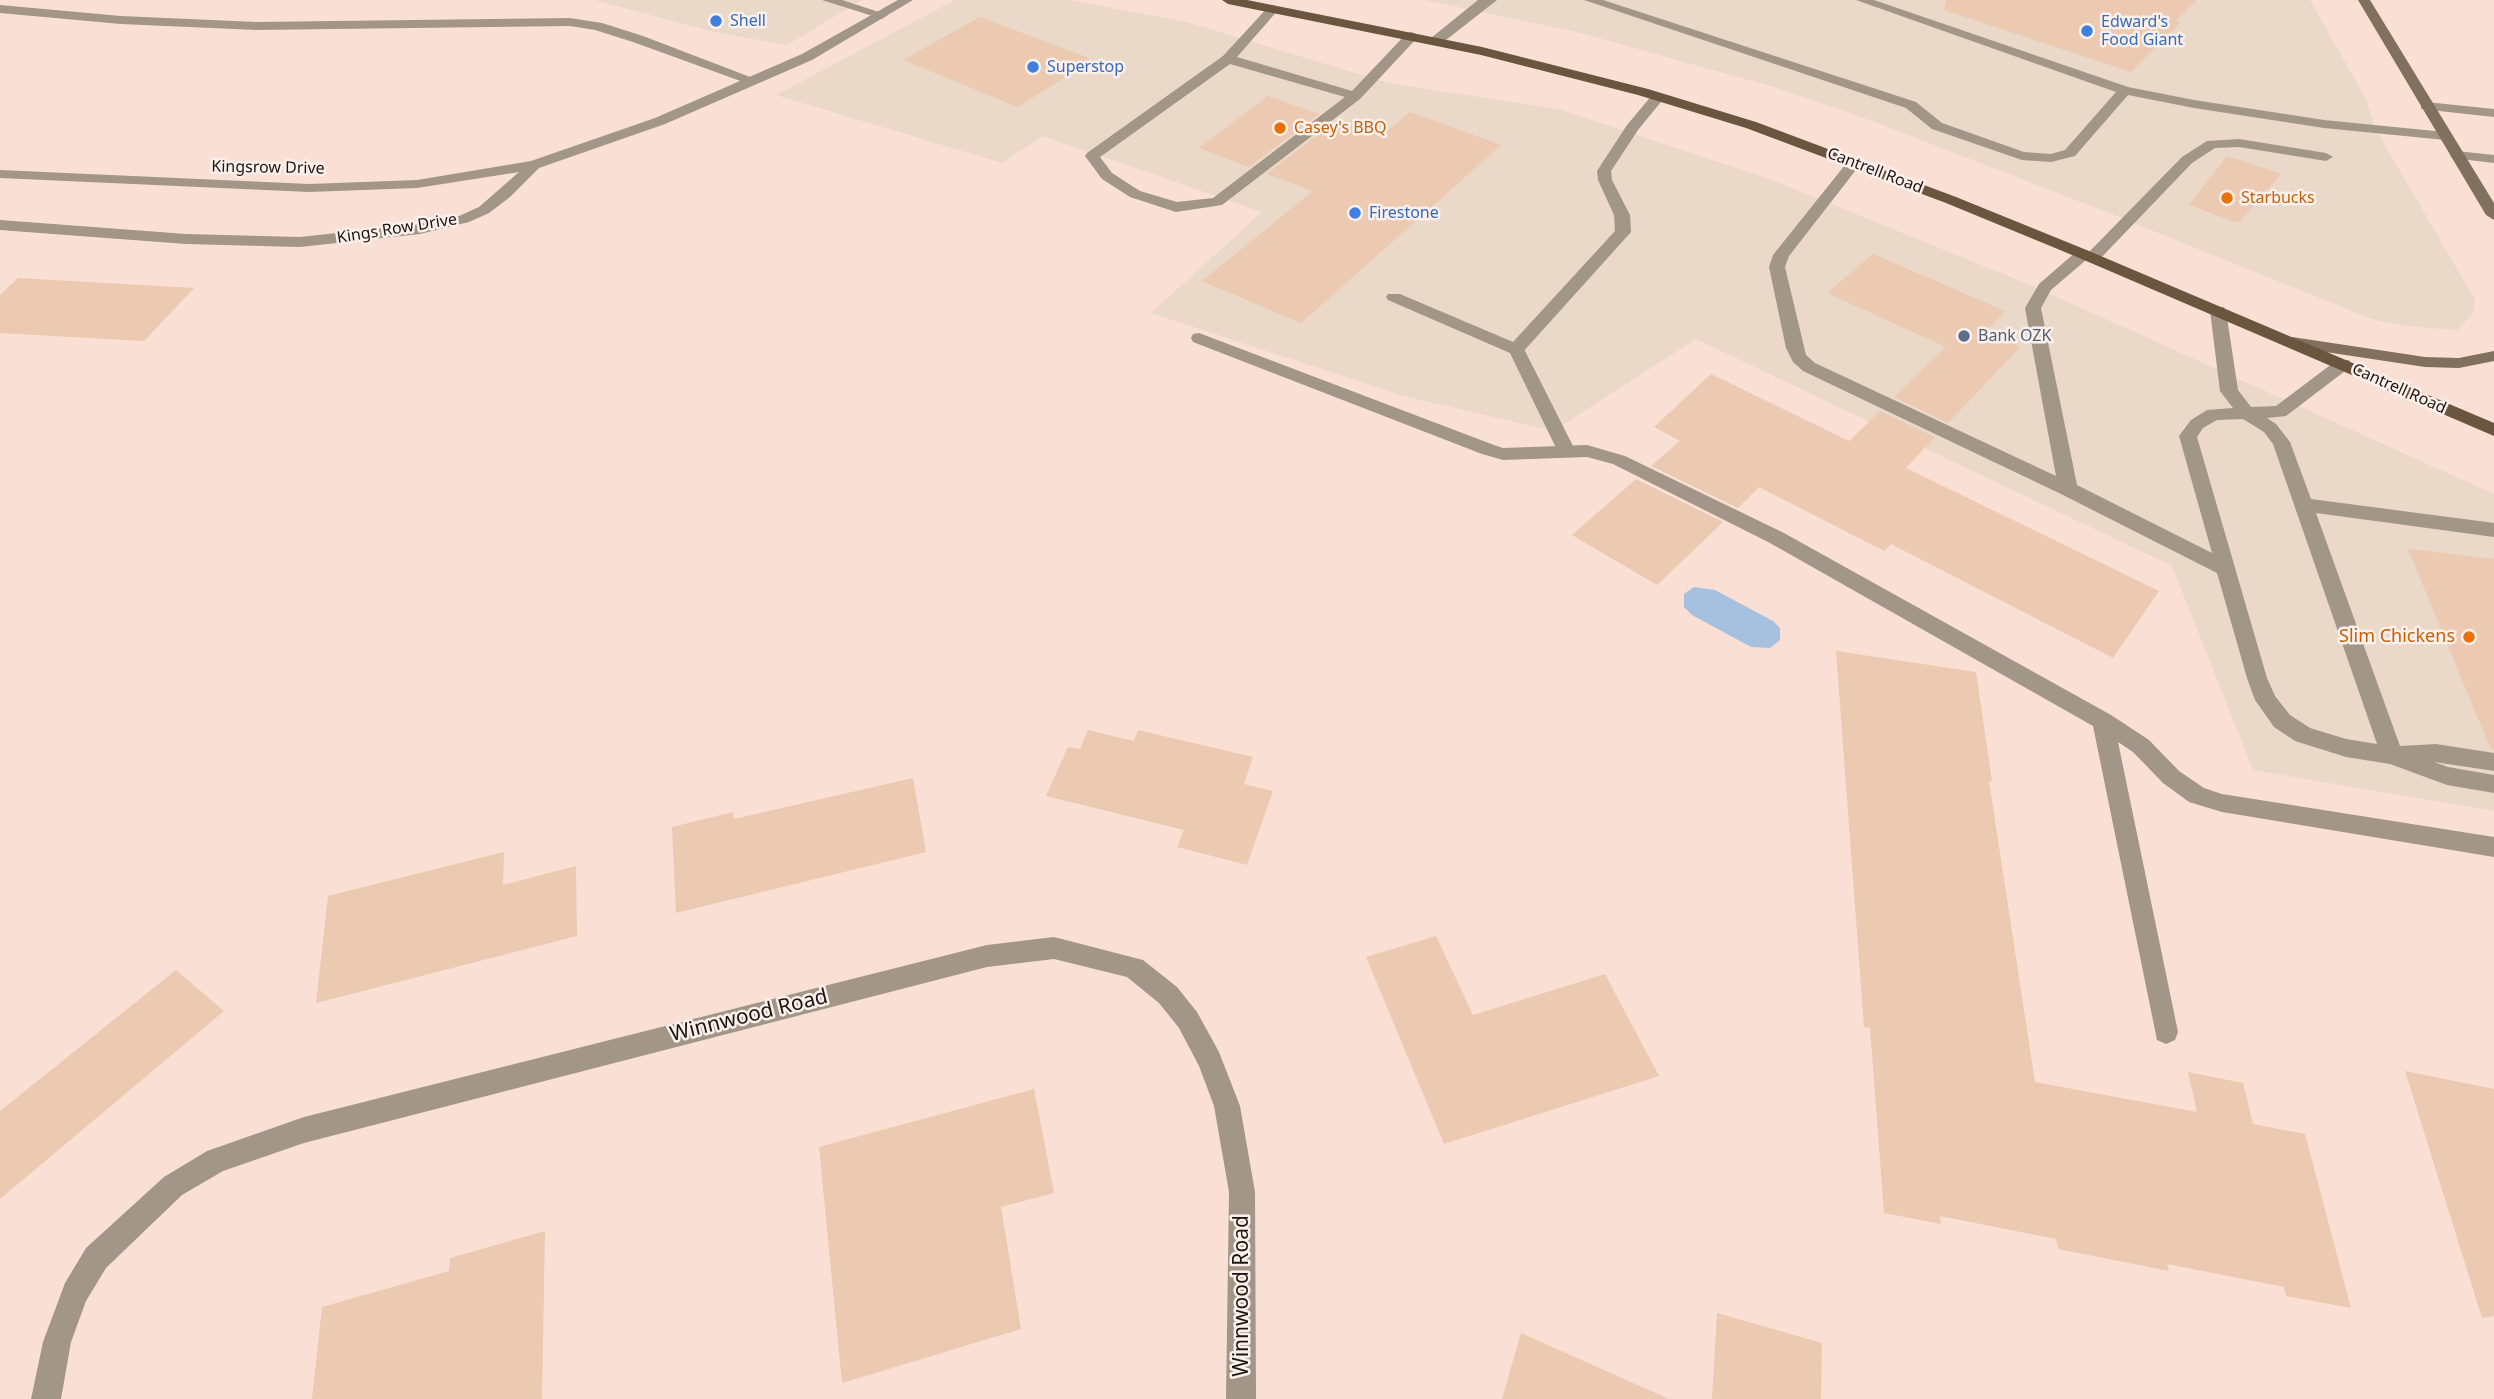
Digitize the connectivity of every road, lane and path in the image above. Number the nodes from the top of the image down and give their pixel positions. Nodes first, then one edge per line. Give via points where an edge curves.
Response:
1 (828, 0) edge
2 (907, 0) edge
3 (1228, 0) edge
4 (1485, 0) edge
5 (1491, 0) edge
6 (1590, 0) edge
7 (1862, 0) edge
8 (2364, 0) edge
9 (0, 9) edge
10 (1273, 9) junction
11 (882, 15) junction
12 (1412, 36) junction
13 (1436, 41) junction
14 (1228, 59) junction
15 (751, 80) junction
16 (2126, 90) junction
17 (1355, 96) junction
18 (1658, 97) junction
19 (2426, 106) junction
20 (2494, 113) edge
21 (2445, 136) junction
22 (2457, 155) junction
23 (2326, 157) dead end
24 (2494, 159) edge
25 (1854, 163) junction
26 (534, 165) junction
27 (0, 174) edge
28 (2494, 215) edge
29 (0, 225) edge
30 (2088, 256) junction
31 (1394, 297) dead end
32 (2218, 311) junction
33 (1199, 338) dead end
34 (2292, 342) junction
35 (1516, 349) junction
36 (2494, 356) edge
37 (2343, 364) junction
38 (2246, 413) junction
39 (2494, 430) edge
40 (1566, 450) junction
41 (2068, 489) junction
42 (2303, 505) junction
43 (2494, 530) edge
44 (2226, 569) junction
45 (2103, 721) junction
46 (2392, 755) junction
47 (2494, 762) edge
48 (2494, 784) edge
49 (2494, 848) edge
50 (2166, 1032) dead end
51 (46, 1399) edge
52 (1241, 1399) edge

1 - 11 street
2 - 11 street, Kings Row Drive
3 - 10 main road, Cantrell Road
4 - 5 street
4 - 13 street
6 - 16 street via 1911,105 1937,126 2022,156 2051,158 2070,153
7 - 16 street
8 - 19 main road
9 - 15 street via 257,26 570,22 638,39
10 - 12 main road, Cantrell Road
10 - 14 street
11 - 15 street, Kings Row Drive via 807,57
12 - 13 main road, Cantrell Road
12 - 17 street
13 - 18 main road, Cantrell Road
14 - 17 street
14 - 17 street via 1093,156 1107,176 1135,194 1176,207 1217,202
15 - 26 street, Kings Row Drive via 660,121
16 - 21 street via 2311,122
18 - 25 main road, Cantrell Road
18 - 35 street via 1604,172 1622,215 1623,232
19 - 20 street
19 - 21 main road
21 - 22 main road
22 - 24 street
22 - 28 main road
23 - 30 street via 2239,143 2212,144 2187,160
25 - 30 main road, Cantrell Road
25 - 41 street via 1781,255 1777,267 1800,358 1809,367
26 - 27 street, Kingsrow Drive via 417,184 323,188
26 - 29 street, Kings Row Drive via 505,194 464,219 353,237 255,242
30 - 32 main road, Cantrell Road
30 - 41 street via 2045,288 2033,307
31 - 35 street
32 - 34 main road, Cantrell Road
32 - 38 street via 2229,391
33 - 40 street via 1488,450 1518,454
34 - 36 main road via 2425,362 2459,363
34 - 37 main road, Cantrell Road
35 - 40 street
37 - 38 street via 2288,408
37 - 39 main road, Cantrell Road
38 - 42 street via 2270,428 2281,442
38 - 44 street via 2213,414 2188,436
40 - 45 street via 1619,460 1777,538
41 - 44 street
42 - 43 street
42 - 46 street
44 - 46 street via 2257,678 2282,721 2304,735 2346,748
45 - 49 street via 2141,746 2181,786 2222,803
45 - 50 street
46 - 47 street via 2436,753
46 - 48 street via 2447,776
51 - 52 street, Winnwood Road via 57,1342 75,1293 96,1258 164,1194 216,1160 304,1130 973,959 1054,948 1134,968 1168,995 1210,1061 1227,1106 1242,1192

